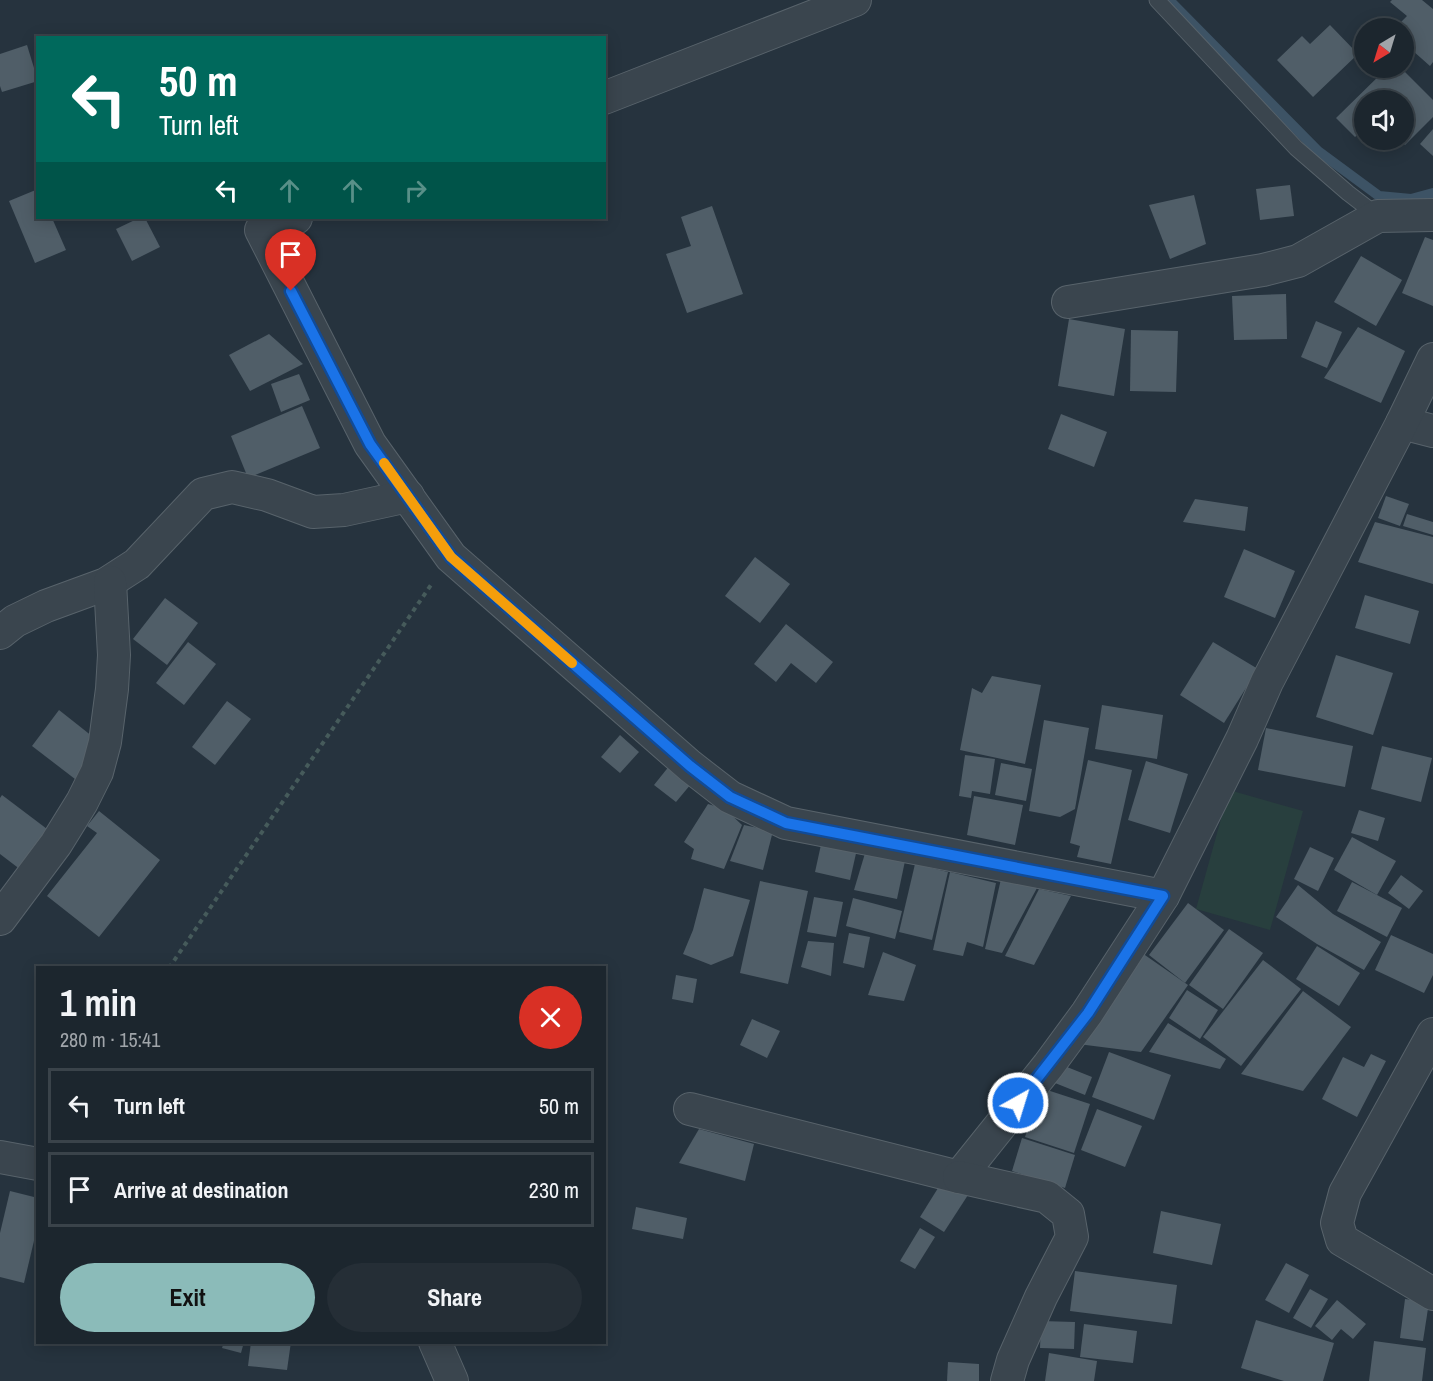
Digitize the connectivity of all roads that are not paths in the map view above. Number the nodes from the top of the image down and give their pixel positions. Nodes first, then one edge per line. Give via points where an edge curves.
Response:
1 (855, 0) edge
2 (1157, 0) edge
3 (606, 97) edge
4 (1433, 215) edge
5 (1378, 216) junction
6 (293, 219) edge
7 (1068, 302) dead end
8 (1433, 359) edge
9 (1402, 423) junction
10 (1433, 431) edge
11 (408, 496) junction
12 (110, 582) junction
13 (0, 633) edge
14 (1163, 896) junction
15 (0, 919) edge
16 (1433, 1034) edge
17 (690, 1109) dead end
18 (0, 1157) edge
19 (36, 1164) edge
20 (959, 1177) junction
21 (1433, 1294) edge
22 (436, 1344) edge
23 (452, 1381) edge
24 (1007, 1381) edge

1 - 3 street
2 - 5 lane via 1296,148
4 - 5 street
5 - 7 street via 1298,261
6 - 11 street via 261,230 370,444
8 - 9 street
9 - 10 street
9 - 14 street via 1267,682
11 - 12 street via 344,510 313,512 267,495 232,488 203,494 137,564
11 - 14 street via 451,557 730,797 786,823
12 - 13 street via 46,606
12 - 15 street via 112,689 97,772 56,844
14 - 20 street via 1088,1013
16 - 21 street via 1345,1192 1337,1223 1342,1240
17 - 20 street
18 - 19 street
20 - 24 street via 1047,1197 1068,1214 1072,1237 1041,1297
22 - 23 street

